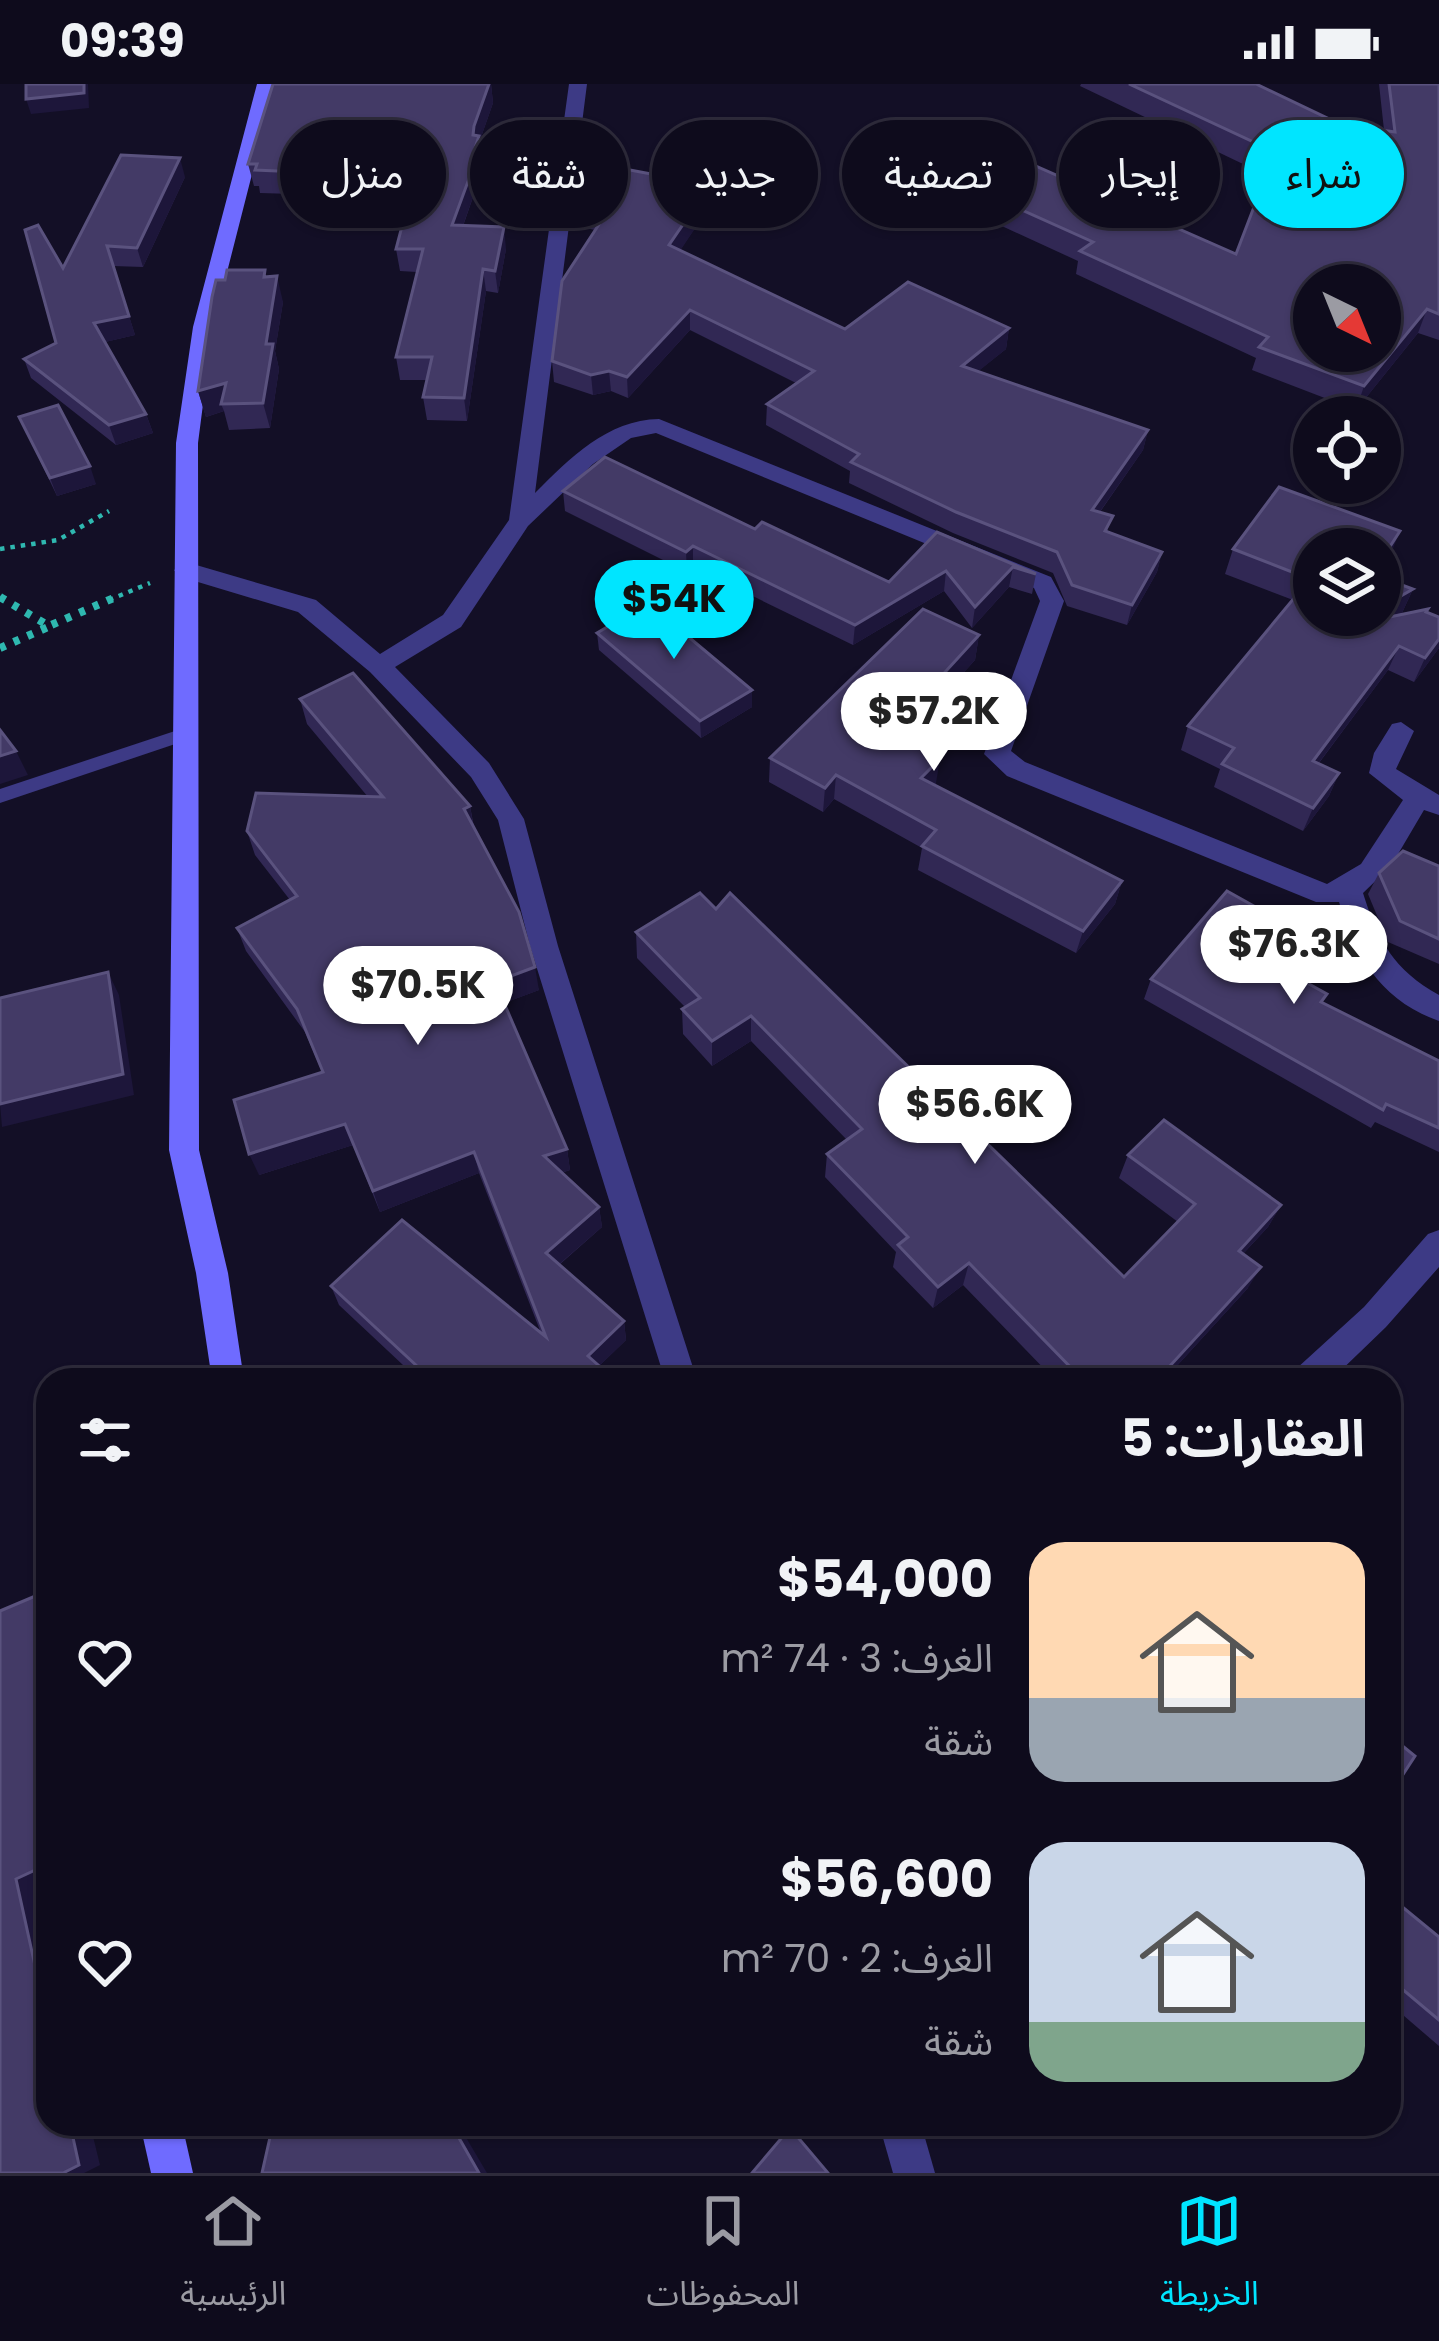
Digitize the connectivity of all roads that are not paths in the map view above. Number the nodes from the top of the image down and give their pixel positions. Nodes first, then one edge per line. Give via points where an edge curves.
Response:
1 (266, 84) edge
2 (578, 84) edge
3 (520, 521) junction
4 (186, 570) junction
5 (380, 666) junction
6 (1401, 731) dead end
7 (187, 733) junction
8 (0, 796) edge
9 (1428, 801) edge
10 (1349, 892) junction
11 (1439, 1009) edge
12 (1439, 1244) edge
13 (226, 1368) edge
14 (676, 1368) edge
15 (1321, 1368) edge
16 (164, 2136) edge
17 (903, 2136) edge
18 (172, 2173) edge
19 (914, 2173) edge

1 - 4 main road via 203,327 187,443
2 - 3 street
3 - 5 street via 452,621
3 - 10 street via 591,456 643,423 1043,583 1052,601 997,754 1048,784 1326,895
4 - 5 street via 308,606
4 - 7 main road
5 - 14 street via 480,770 511,819
6 - 9 street via 1382,772
7 - 8 lane
7 - 13 main road via 184,1150
9 - 10 street
10 - 11 street via 1367,952 1396,986
12 - 15 street
16 - 18 main road
17 - 19 street

